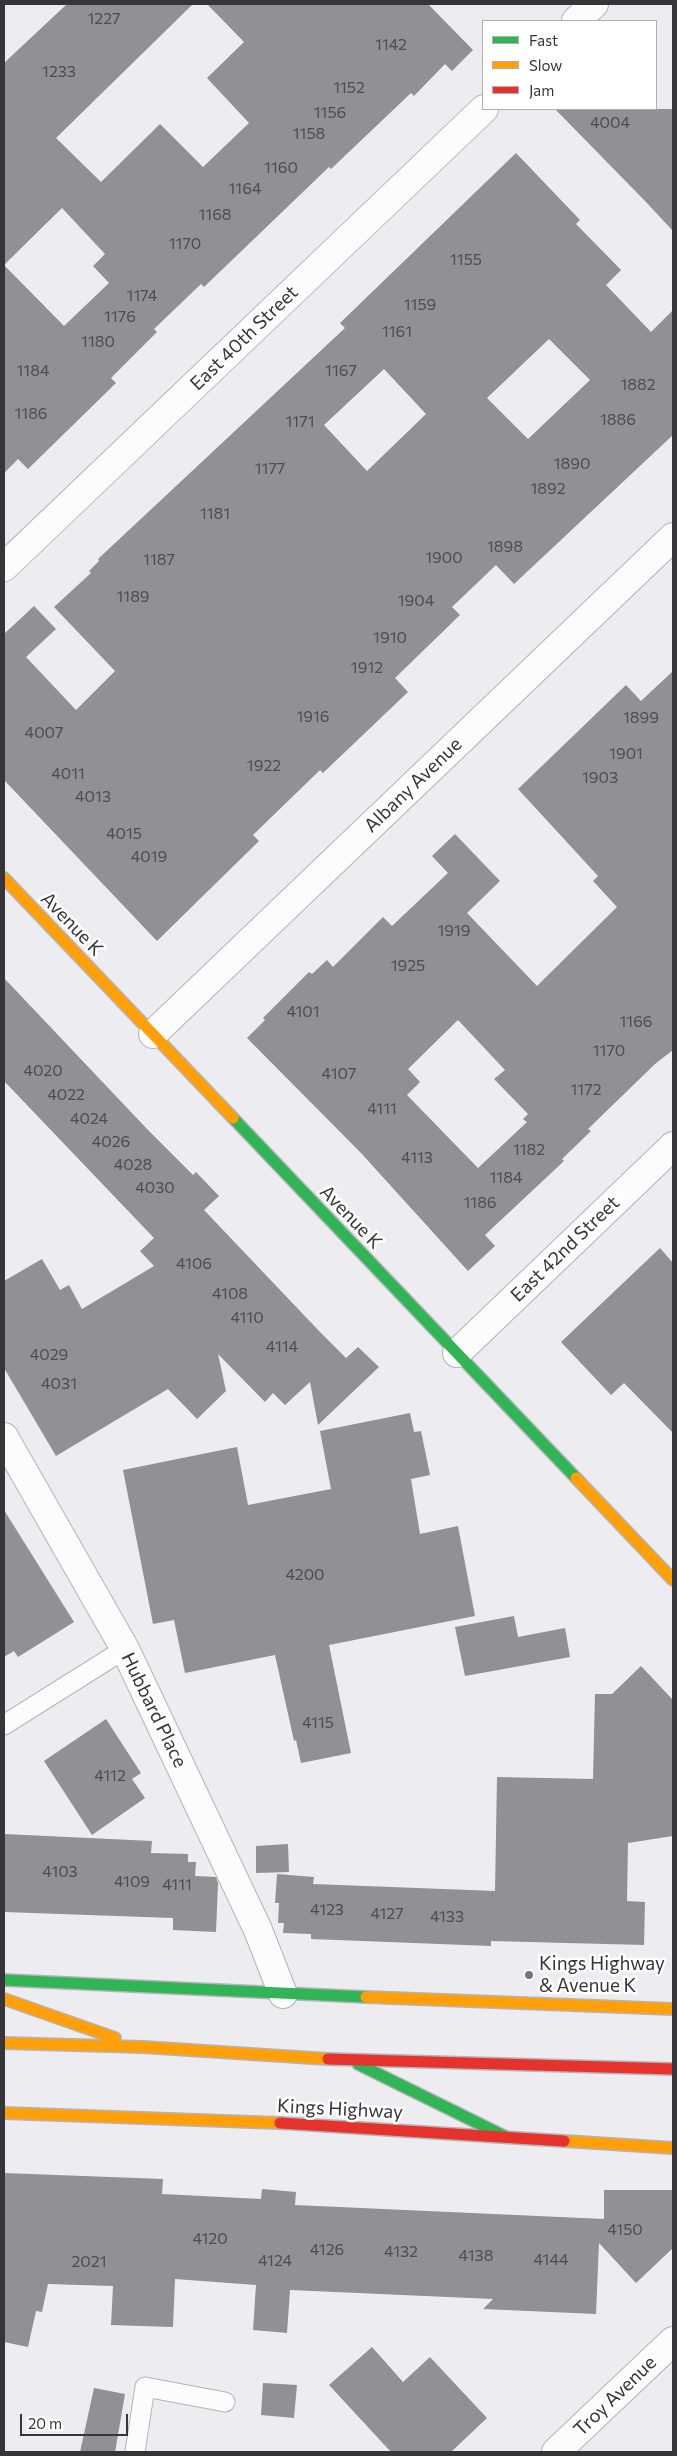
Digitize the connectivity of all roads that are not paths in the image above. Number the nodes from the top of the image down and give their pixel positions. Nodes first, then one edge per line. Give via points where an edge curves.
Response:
1 (594, 4) edge
2 (577, 20) edge
3 (483, 110) edge
4 (673, 537) edge
5 (4, 567) edge
6 (4, 878) edge
7 (153, 1034) junction
8 (673, 1146) edge
9 (457, 1353) junction
10 (4, 1436) edge
11 (673, 1580) edge
12 (125, 1649) junction
13 (4, 1725) edge
14 (4, 1980) edge
15 (282, 1994) junction
16 (4, 2000) edge
17 (673, 2008) edge
18 (4, 2043) edge
19 (143, 2047) junction
20 (352, 2061) junction
21 (673, 2069) edge
22 (4, 2113) edge
23 (506, 2138) junction
24 (673, 2148) edge
25 (673, 2341) edge
26 (225, 2402) dead end
27 (135, 2452) edge
28 (556, 2452) edge

1 - 2 street
3 - 5 street, East 40th Street
4 - 7 street, Albany Avenue
6 - 7 street, Avenue K
7 - 9 street, Avenue K
8 - 9 street, East 42nd Street
9 - 11 street, Avenue K
10 - 12 street, Hubbard Place
12 - 13 lane
12 - 15 street, Hubbard Place via 258,1930
14 - 15 street
15 - 17 street
16 - 19 street
18 - 19 street
19 - 20 street
20 - 21 street
20 - 23 street
22 - 23 street, Kings Highway via 321,2124
23 - 24 street, Kings Highway
25 - 28 street, Troy Avenue
26 - 27 lane via 145,2387

